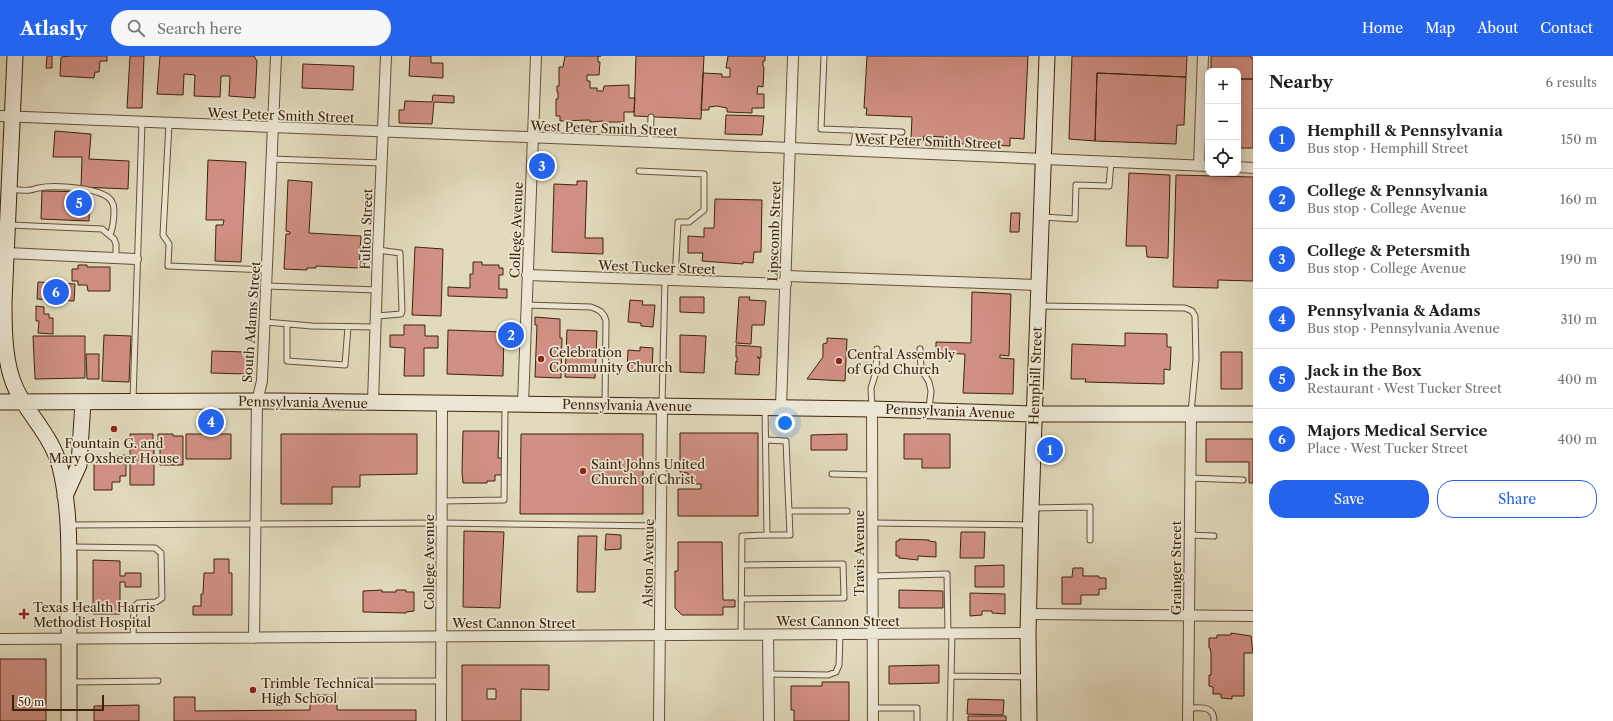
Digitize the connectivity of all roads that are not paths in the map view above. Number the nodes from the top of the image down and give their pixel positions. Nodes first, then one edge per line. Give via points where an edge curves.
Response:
1 (16, 56) edge
2 (276, 56) edge
3 (386, 56) edge
4 (536, 56) edge
5 (793, 56) edge
6 (824, 56) edge
7 (1047, 56) edge
8 (1203, 56) edge
9 (1205, 97) edge
10 (6, 117) edge
11 (651, 117) dead end
12 (142, 122) junction
13 (169, 124) junction
14 (273, 128) junction
15 (856, 130) junction
16 (384, 132) junction
17 (902, 132) dead end
18 (533, 138) junction
19 (650, 142) junction
20 (790, 148) junction
21 (854, 151) junction
22 (272, 159) junction
23 (1043, 159) junction
24 (1111, 162) junction
25 (382, 163) junction
26 (1203, 166) edge
27 (1241, 167) edge
28 (1253, 168) edge
29 (639, 171) dead end
30 (10, 189) junction
31 (1040, 217) junction
32 (9, 225) junction
33 (110, 235) junction
34 (378, 250) junction
35 (5, 258) edge
36 (116, 258) junction
37 (136, 259) junction
38 (268, 270) junction
39 (527, 275) junction
40 (665, 280) junction
41 (675, 280) junction
42 (786, 280) junction
43 (1038, 285) junction
44 (267, 286) junction
45 (378, 290) junction
46 (3, 295) edge
47 (526, 305) junction
48 (1037, 306) junction
49 (377, 316) junction
50 (265, 322) junction
51 (287, 324) junction
52 (348, 327) junction
53 (376, 327) junction
54 (877, 349) dead end
55 (920, 349) dead end
56 (132, 401) junction
57 (257, 401) junction
58 (0, 402) edge
59 (24, 402) junction
60 (83, 402) junction
61 (373, 402) junction
62 (442, 403) junction
63 (505, 404) junction
64 (523, 404) junction
65 (605, 405) junction
66 (662, 406) junction
67 (765, 407) junction
68 (781, 407) junction
69 (872, 408) junction
70 (929, 410) junction
71 (1033, 414) junction
72 (1191, 414) junction
73 (1253, 414) edge
74 (766, 440) junction
75 (832, 474) dead end
76 (872, 474) junction
77 (1190, 478) junction
78 (1243, 480) dead end
79 (65, 496) junction
80 (442, 501) junction
81 (1031, 508) junction
82 (790, 511) junction
83 (847, 511) dead end
84 (442, 523) junction
85 (872, 523) junction
86 (255, 524) junction
87 (67, 525) junction
88 (1030, 525) junction
89 (661, 526) junction
90 (767, 535) junction
91 (1189, 535) junction
92 (1214, 536) dead end
93 (1090, 540) dead end
94 (68, 547) junction
95 (742, 565) junction
96 (872, 576) junction
97 (741, 599) junction
98 (1028, 614) junction
99 (1189, 616) junction
100 (1253, 616) edge
101 (1028, 633) junction
102 (741, 634) junction
103 (840, 634) junction
104 (873, 634) junction
105 (950, 634) junction
106 (768, 635) junction
107 (660, 636) junction
108 (442, 637) junction
109 (133, 638) junction
110 (254, 638) junction
111 (0, 639) edge
112 (69, 639) junction
113 (769, 674) junction
114 (951, 676) junction
115 (1029, 677) junction
116 (158, 681) dead end
117 (358, 681) dead end
118 (442, 681) junction
119 (69, 682) junction
120 (873, 708) junction
121 (1188, 708) junction
122 (69, 721) edge
123 (442, 721) edge
124 (659, 721) edge
125 (769, 721) edge
126 (873, 721) edge
127 (917, 721) edge
128 (950, 721) edge
129 (1030, 721) edge
130 (1188, 721) edge
131 (1214, 721) edge

1 - 10 street
2 - 14 street, South Adams Street
3 - 16 street, Fulton Street
4 - 18 street, College Avenue
5 - 20 street, Lipscomb Street
6 - 15 lane via 822,129
7 - 23 street, Hemphill Street
8 - 9 street
9 - 26 street
10 - 12 street, West Peter Smith Street
10 - 30 street
11 - 19 lane
12 - 13 street, West Peter Smith Street
12 - 37 lane
13 - 14 street, West Peter Smith Street
13 - 38 lane via 163,235 169,244 168,266
14 - 16 street, West Peter Smith Street
14 - 22 street, South Adams Street
15 - 17 lane
15 - 21 lane
16 - 18 street, West Peter Smith Street
16 - 25 street, Fulton Street
18 - 19 street, West Peter Smith Street
18 - 39 street, College Avenue
19 - 20 street, West Peter Smith Street
20 - 21 street, West Peter Smith Street
20 - 42 street, Lipscomb Street
21 - 23 street, West Peter Smith Street
22 - 25 lane
22 - 38 street, South Adams Street
23 - 24 street, West Peter Smith Street
23 - 31 street, Hemphill Street
24 - 26 street, West Peter Smith Street
24 - 31 lane via 1110,186 1076,185 1075,219
25 - 34 street, Fulton Street
27 - 28 street
29 - 41 lane via 704,174 704,210 689,222 678,222
30 - 32 street
30 - 33 lane via 60,187 85,189 104,195 113,205
31 - 43 street, Hemphill Street
32 - 33 lane via 98,228
32 - 35 street
33 - 36 lane via 116,244
34 - 45 street, Fulton Street
34 - 49 lane via 400,253 402,311 396,316
35 - 36 street
35 - 46 street
36 - 37 street
37 - 56 lane
38 - 44 street, South Adams Street
39 - 40 street, West Tucker Street
39 - 47 street, College Avenue
40 - 41 street, West Tucker Street
40 - 66 lane
41 - 42 street, West Tucker Street
42 - 43 street, West Tucker Street
42 - 68 street, Lipscomb Street
43 - 48 street, Hemphill Street
44 - 45 lane
44 - 50 street, South Adams Street
45 - 49 street, Fulton Street
46 - 59 street via 8,363 16,388
47 - 64 street, College Avenue
47 - 65 lane via 591,307 604,315
48 - 71 street, Hemphill Street
48 - 72 lane via 1185,308 1192,311 1195,316 1196,359
49 - 53 street, Fulton Street
50 - 51 lane
50 - 57 street, South Adams Street via 262,381
51 - 52 lane
51 - 52 lane via 287,361 346,364
52 - 53 lane
53 - 61 street, Fulton Street
54 - 69 lane via 876,372 871,388
55 - 70 lane via 921,369 931,391
56 - 57 street, Pennsylvania Avenue
56 - 60 street, Pennsylvania Avenue
57 - 61 street, Pennsylvania Avenue
57 - 86 street, South Adams Street
58 - 59 street, Pennsylvania Avenue
59 - 60 street, Pennsylvania Avenue
59 - 79 street via 53,449 60,466
60 - 79 street via 80,465
61 - 62 street, Pennsylvania Avenue
62 - 63 street, Pennsylvania Avenue
62 - 80 street, College Avenue
63 - 64 street, Pennsylvania Avenue
63 - 80 lane via 504,500
64 - 65 street, Pennsylvania Avenue
65 - 66 street, Pennsylvania Avenue
66 - 67 street, Pennsylvania Avenue
66 - 89 street, Alston Avenue
67 - 68 street, Pennsylvania Avenue
67 - 74 lane
68 - 69 street, Pennsylvania Avenue
69 - 70 street, Pennsylvania Avenue
69 - 76 street, Travis Avenue
70 - 71 street, Pennsylvania Avenue
71 - 72 street, Pennsylvania Avenue
71 - 81 street, Hemphill Street
72 - 73 street, Pennsylvania Avenue
72 - 77 street, Grainger Street
74 - 82 lane via 786,441
74 - 90 lane
75 - 76 lane
76 - 85 street, Travis Avenue
77 - 78 lane
77 - 91 street, Grainger Street
79 - 87 street
80 - 84 street, College Avenue
81 - 88 street, Hemphill Street
81 - 93 lane via 1090,507
82 - 83 lane
82 - 90 lane via 790,535
84 - 86 lane
84 - 89 lane
84 - 108 street, College Avenue
85 - 88 lane
85 - 96 street, Travis Avenue
86 - 87 lane
86 - 110 street, South Adams Street
87 - 94 street
88 - 98 street, Hemphill Street
89 - 107 street, Alston Avenue
90 - 95 lane via 742,536
91 - 92 lane
91 - 99 street, Grainger Street
94 - 109 lane via 155,548 161,553 162,598 156,602 138,603 134,607
94 - 112 street
95 - 97 lane
95 - 97 lane via 843,564 844,598
96 - 104 street, Travis Avenue
96 - 105 lane via 947,574
97 - 102 lane
98 - 99 street
98 - 101 street, Hemphill Street
99 - 100 street
99 - 121 street, Grainger Street
101 - 105 street, West Cannon Street
101 - 115 street, Hemphill Street
102 - 106 street, West Cannon Street
102 - 107 street, West Cannon Street
103 - 104 street, West Cannon Street
103 - 106 street, West Cannon Street
103 - 113 lane via 839,665 836,672 828,675
104 - 105 street, West Cannon Street
104 - 120 street, Travis Avenue
105 - 114 lane
106 - 113 street
107 - 108 street, West Cannon Street
107 - 124 street, Alston Avenue
108 - 110 street, West Cannon Street
108 - 118 street, College Avenue
109 - 110 street, West Cannon Street
109 - 112 street, West Cannon Street
111 - 112 street, West Cannon Street
112 - 119 street
113 - 125 street
114 - 115 lane
114 - 128 lane
115 - 129 street, Hemphill Street
116 - 119 lane
117 - 118 lane
118 - 123 street, College Avenue
119 - 122 street
120 - 126 street, Travis Avenue
120 - 127 lane via 917,708
121 - 130 street, Grainger Street
121 - 131 lane via 1206,708 1212,712

